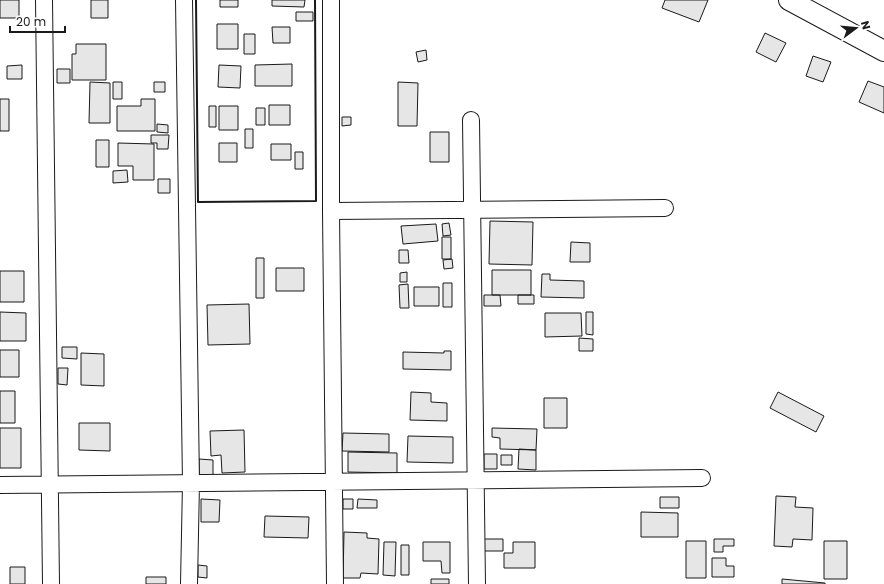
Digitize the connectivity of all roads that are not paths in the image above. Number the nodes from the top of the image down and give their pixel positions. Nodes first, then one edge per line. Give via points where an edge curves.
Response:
1 (44, 0) edge
2 (184, 0) edge
3 (331, 0) edge
4 (789, 0) edge
5 (884, 51) edge
6 (471, 120) dead end
7 (665, 208) dead end
8 (472, 209) junction
9 (331, 211) junction
10 (702, 478) dead end
11 (476, 480) junction
12 (334, 482) junction
13 (191, 483) junction
14 (0, 485) edge
15 (50, 485) junction
16 (51, 584) edge
17 (189, 584) edge
18 (335, 584) edge
19 (477, 584) edge

1 - 15 street
2 - 13 street
3 - 9 street
4 - 5 street
6 - 8 street
7 - 8 street
8 - 9 street
8 - 11 street
9 - 12 street
10 - 11 street
11 - 12 street
11 - 19 street
12 - 13 street
12 - 18 street
13 - 15 street
13 - 17 street
14 - 15 street
15 - 16 street

